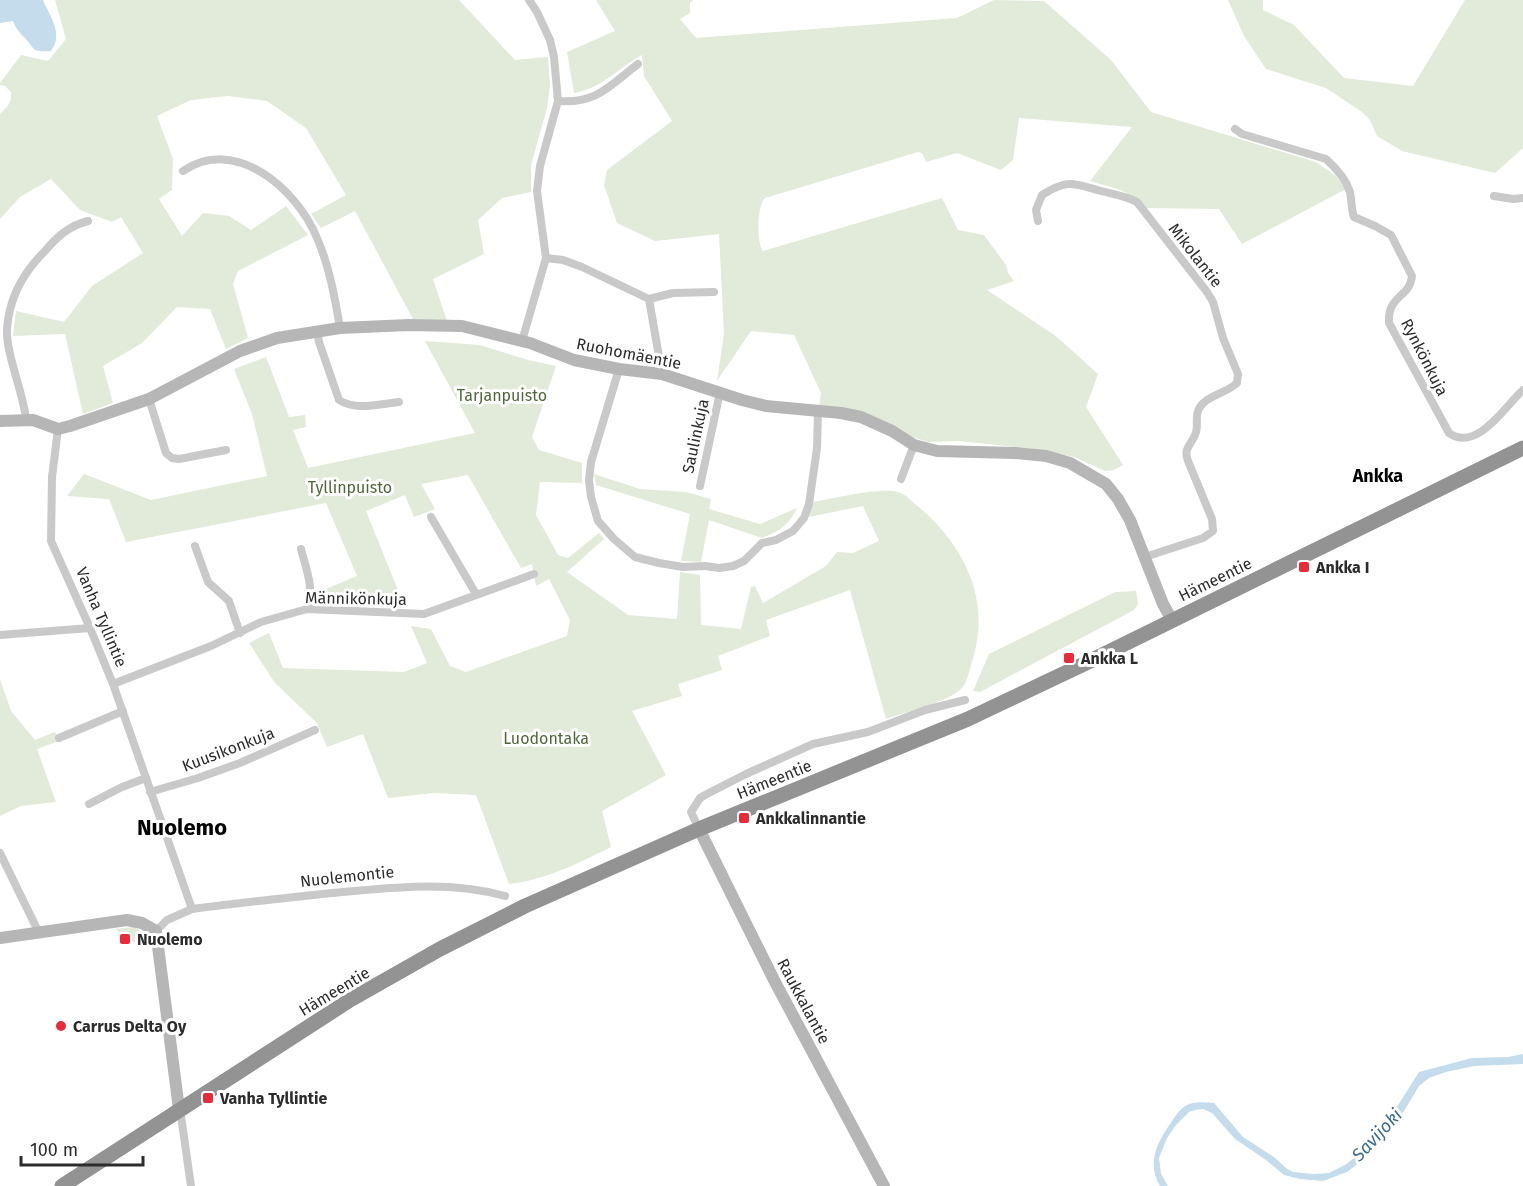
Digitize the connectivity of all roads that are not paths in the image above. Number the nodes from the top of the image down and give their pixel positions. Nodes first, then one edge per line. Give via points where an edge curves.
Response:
1 (529, 0) edge
2 (638, 64) dead end
3 (558, 101) junction
4 (1234, 129) dead end
5 (183, 171) dead end
6 (1494, 196) dead end
7 (1523, 198) edge
8 (88, 221) dead end
9 (1038, 221) dead end
10 (546, 258) junction
11 (714, 292) dead end
12 (649, 299) junction
13 (340, 328) junction
14 (317, 330) junction
15 (522, 341) junction
16 (619, 369) junction
17 (662, 374) junction
18 (1523, 390) edge
19 (720, 392) junction
20 (149, 399) junction
21 (399, 402) dead end
22 (818, 412) junction
23 (26, 419) junction
24 (0, 422) edge
25 (58, 429) junction
26 (915, 445) junction
27 (1523, 448) edge
28 (226, 450) dead end
29 (901, 479) dead end
30 (700, 486) dead end
31 (431, 517) dead end
32 (195, 546) dead end
33 (301, 549) dead end
34 (1144, 557) junction
35 (534, 574) dead end
36 (476, 594) junction
37 (307, 609) junction
38 (1172, 620) junction
39 (90, 628) junction
40 (240, 633) junction
41 (0, 635) edge
42 (113, 684) junction
43 (965, 700) dead end
44 (123, 711) junction
45 (315, 730) dead end
46 (59, 738) dead end
47 (146, 778) junction
48 (150, 792) junction
49 (89, 804) dead end
50 (699, 829) junction
51 (0, 853) edge
52 (505, 896) dead end
53 (192, 909) junction
54 (38, 931) junction
55 (156, 931) junction
56 (0, 938) edge
57 (179, 1109) junction
58 (62, 1186) edge
59 (191, 1186) edge
60 (884, 1186) edge

1 - 3 street via 550,40
2 - 3 street via 588,100
3 - 10 street via 537,191
4 - 18 street, Rynkönkuja via 1326,159 1349,191 1354,218 1390,235 1412,283 1390,307 1389,323 1449,433 1463,436 1489,428
5 - 13 street via 207,160 241,162 289,196 318,238
6 - 7 street
8 - 23 street via 73,225 60,235 24,275 15,294 7,331
9 - 34 street, Mikolantie via 1036,210 1042,195 1065,184 1079,183 1137,202 1207,292 1238,374 1233,387 1204,402 1186,451 1213,531 1203,538
10 - 12 street via 582,267
10 - 15 street
11 - 12 street via 673,293
12 - 17 street
13 - 14 street, Ruohomäentie
13 - 15 street, Ruohomäentie via 462,326
14 - 20 street, Ruohomäentie via 240,351
14 - 21 street via 339,400 356,406
15 - 16 street, Ruohomäentie via 574,360
16 - 17 street, Ruohomäentie
16 - 22 street via 591,462 591,497 598,521 614,539 635,557 659,563 683,567 733,566 762,543 793,531 809,504
17 - 19 street, Ruohomäentie
19 - 22 street, Ruohomäentie via 766,406
19 - 30 street, Saulinkuja
20 - 25 street, Ruohomäentie
20 - 28 street via 166,453 172,458
22 - 26 street, Ruohomäentie via 861,417
23 - 24 street
23 - 25 street
25 - 39 street, Vanha Tyllintie via 51,541
26 - 29 street
26 - 34 street, Ruohomäentie via 937,451 1046,456 1089,472 1118,498
27 - 38 highway, Hämeentie
31 - 36 street
32 - 40 street via 208,582 229,601
33 - 37 street via 310,586
34 - 38 street, Ruohomäentie
35 - 36 street, Männikönkuja
36 - 37 street, Männikönkuja via 424,614
37 - 40 street, Männikönkuja via 261,622
38 - 50 highway, Hämeentie via 968,719
39 - 41 street
39 - 42 street, Vanha Tyllintie
40 - 42 street, Männikönkuja
42 - 44 street, Vanha Tyllintie
43 - 50 street via 925,710 868,732 813,744 746,774 700,798 691,812
44 - 46 street
44 - 47 street, Vanha Tyllintie
45 - 48 street, Kuusikonkuja via 240,763
47 - 48 street, Vanha Tyllintie
47 - 49 street
48 - 53 street, Vanha Tyllintie
50 - 57 highway, Hämeentie via 525,906 440,949 351,1000
50 - 60 street, Raukkalantie
51 - 54 street
52 - 53 street, Nuolemontie via 426,886
53 - 55 street via 167,920
54 - 55 street via 127,920
54 - 56 street
55 - 57 street
57 - 58 highway, Hämeentie
57 - 59 street

